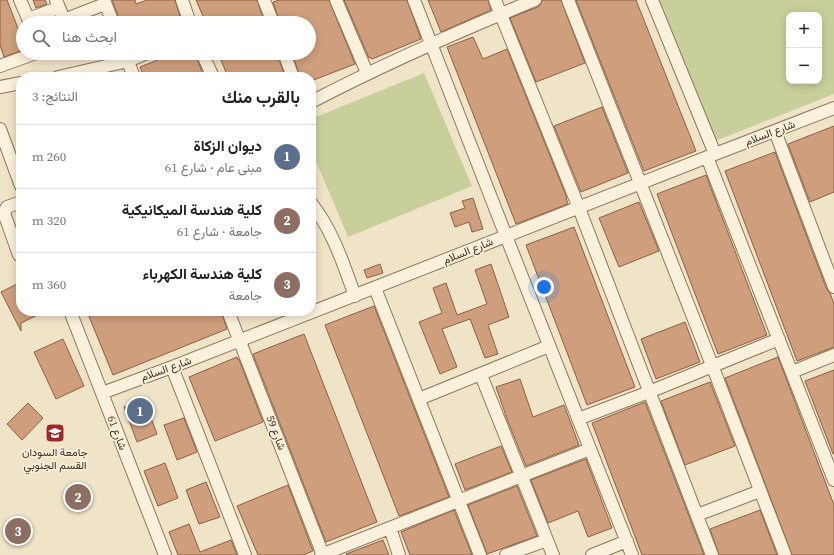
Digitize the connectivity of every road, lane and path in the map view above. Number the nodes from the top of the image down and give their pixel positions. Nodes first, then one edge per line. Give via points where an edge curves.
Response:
1 (20, 0) edge
2 (182, 0) edge
3 (264, 0) edge
4 (336, 0) edge
5 (414, 0) edge
6 (495, 0) edge
7 (535, 0) edge
8 (568, 0) edge
9 (652, 0) edge
10 (105, 2) edge
11 (57, 4) edge
12 (500, 14) junction
13 (27, 16) edge
14 (37, 16) edge
15 (63, 16) edge
16 (73, 16) edge
17 (110, 16) edge
18 (188, 16) edge
19 (270, 16) edge
20 (431, 44) junction
21 (17, 60) edge
22 (116, 60) edge
23 (127, 60) edge
24 (205, 60) edge
25 (287, 60) edge
26 (0, 66) edge
27 (77, 72) edge
28 (132, 72) edge
29 (210, 72) edge
30 (291, 72) edge
31 (367, 73) junction
32 (16, 84) edge
33 (0, 87) edge
34 (316, 99) edge
35 (834, 108) edge
36 (0, 129) edge
37 (775, 131) junction
38 (711, 156) junction
39 (16, 172) edge
40 (640, 184) junction
41 (16, 204) edge
42 (579, 208) junction
43 (316, 210) edge
44 (506, 236) junction
45 (16, 247) edge
46 (834, 287) edge
47 (375, 288) junction
48 (355, 296) junction
49 (316, 311) edge
50 (72, 316) edge
51 (230, 316) edge
52 (304, 316) edge
53 (779, 339) junction
54 (240, 341) junction
55 (550, 346) junction
56 (834, 355) edge
57 (712, 365) junction
58 (172, 367) junction
59 (792, 372) junction
60 (481, 375) junction
61 (102, 392) junction
62 (649, 392) junction
63 (419, 399) junction
64 (578, 419) junction
65 (590, 449) junction
66 (522, 476) junction
67 (834, 480) edge
68 (760, 491) junction
69 (459, 500) junction
70 (696, 515) junction
71 (390, 528) junction
72 (547, 540) junction
73 (627, 541) junction
74 (165, 555) edge
75 (245, 555) edge
76 (322, 555) edge
77 (399, 555) edge
78 (480, 555) edge
79 (506, 555) edge
80 (553, 555) edge
81 (592, 555) edge
82 (632, 555) edge
83 (712, 555) edge
84 (785, 555) edge

1 - 13 street
2 - 18 street
3 - 19 street
4 - 31 street
5 - 20 street
6 - 12 street
7 - 12 street
8 - 40 street
9 - 38 street
10 - 16 street
10 - 17 street
11 - 14 street
11 - 15 street
12 - 20 street
12 - 42 street
20 - 31 street
20 - 44 street
21 - 26 street
22 - 27 street
23 - 28 street
24 - 29 street
25 - 30 street
31 - 34 street
32 - 33 street
35 - 37 street, شارع السلام
36 - 39 street
37 - 38 street, شارع السلام
37 - 46 street
38 - 40 street, شارع السلام
38 - 53 street
40 - 42 street, شارع السلام
40 - 57 street
41 - 45 street via 7,207 4,213
42 - 44 street, شارع السلام
42 - 62 street
43 - 48 street via 331,234
44 - 47 street, شارع السلام
44 - 55 street
47 - 48 street, شارع السلام
47 - 63 street
48 - 49 street, شارع السلام
50 - 61 street, شارع 61
51 - 54 street, شارع 59
52 - 54 street, شارع السلام
53 - 57 street
53 - 59 street
54 - 58 street, شارع السلام
54 - 76 street, شارع 59
55 - 60 street
55 - 64 street
56 - 59 street
57 - 62 street
57 - 68 street
58 - 61 street, شارع السلام
58 - 75 street
59 - 67 street
60 - 63 street
60 - 66 street
61 - 74 street, شارع 61
62 - 64 street
62 - 70 street
63 - 69 street
64 - 65 street
65 - 66 street
65 - 73 street
66 - 69 street
66 - 72 street
68 - 70 street
68 - 84 street
69 - 71 street
69 - 78 street
70 - 83 street
71 - 76 street
71 - 77 street
72 - 79 street
72 - 80 street
73 - 81 street
73 - 82 street

